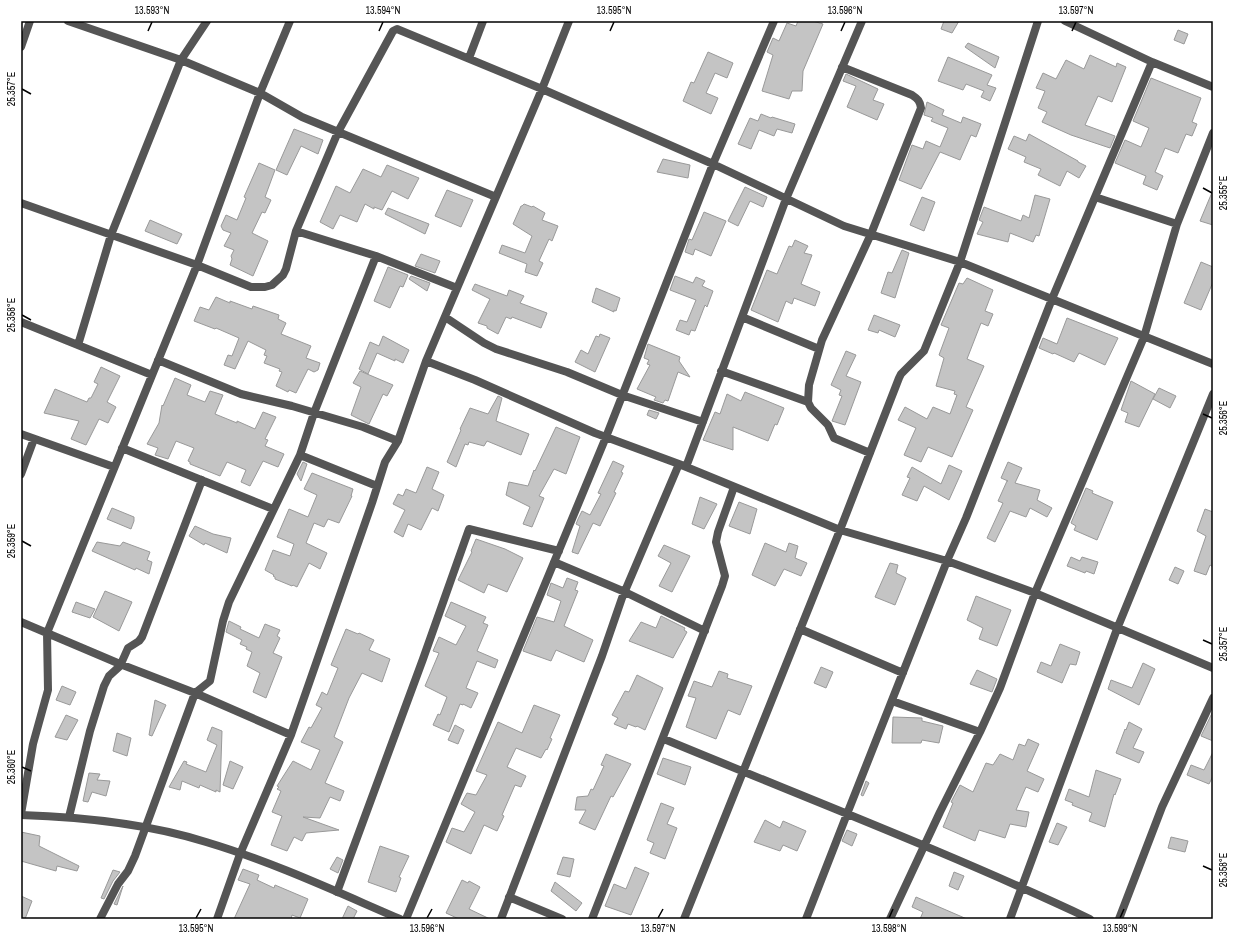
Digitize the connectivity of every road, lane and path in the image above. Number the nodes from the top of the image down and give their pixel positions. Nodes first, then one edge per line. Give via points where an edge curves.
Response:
1 (30, 21) edge
2 (68, 21) edge
3 (207, 21) edge
4 (290, 21) edge
5 (483, 21) edge
6 (569, 21) edge
7 (774, 21) edge
8 (862, 21) edge
9 (1038, 21) edge
10 (1065, 21) edge
11 (21, 47) edge
12 (468, 58) junction
13 (181, 60) junction
14 (1152, 62) junction
15 (842, 67) junction
16 (1213, 87) edge
17 (542, 89) junction
18 (260, 93) junction
19 (338, 132) junction
20 (1213, 133) edge
21 (713, 164) junction
22 (496, 197) junction
23 (1095, 197) junction
24 (786, 199) junction
25 (21, 203) edge
26 (1177, 224) junction
27 (296, 231) junction
28 (871, 234) junction
29 (111, 235) junction
30 (376, 256) junction
31 (960, 262) junction
32 (197, 265) junction
33 (457, 288) junction
34 (1052, 299) junction
35 (445, 316) junction
36 (742, 318) junction
37 (21, 322) edge
38 (1144, 337) junction
39 (78, 345) junction
40 (819, 349) junction
41 (158, 360) junction
42 (426, 361) junction
43 (1213, 364) edge
44 (722, 371) junction
45 (152, 375) junction
46 (1213, 394) edge
47 (622, 396) junction
48 (808, 402) junction
49 (314, 413) junction
50 (703, 422) junction
51 (21, 434) edge
52 (606, 437) junction
53 (34, 439) junction
54 (398, 441) junction
55 (122, 448) junction
56 (870, 453) junction
57 (300, 455) junction
58 (683, 465) junction
59 (114, 467) junction
60 (21, 474) edge
61 (202, 480) junction
62 (377, 486) junction
63 (734, 487) junction
64 (273, 509) junction
65 (840, 530) junction
66 (559, 551) junction
67 (947, 561) junction
68 (554, 562) junction
69 (625, 592) junction
70 (1035, 593) junction
71 (21, 622) edge
72 (1118, 628) junction
73 (800, 630) junction
74 (705, 631) junction
75 (47, 633) junction
76 (120, 664) junction
77 (1213, 668) edge
78 (903, 673) junction
79 (195, 693) junction
80 (1213, 698) edge
81 (892, 701) junction
82 (980, 732) junction
83 (291, 735) junction
84 (664, 739) junction
85 (743, 772) junction
86 (21, 814) edge
87 (847, 814) junction
88 (69, 817) junction
89 (145, 827) junction
90 (924, 845) junction
91 (240, 854) junction
92 (1022, 887) junction
93 (337, 892) junction
94 (510, 897) junction
95 (100, 919) edge
96 (217, 919) edge
97 (400, 919) edge
98 (406, 919) edge
99 (501, 919) edge
100 (562, 919) edge
101 (592, 919) edge
102 (684, 919) edge
103 (806, 919) edge
104 (890, 919) edge
105 (1010, 919) edge
106 (1090, 919) edge
107 (1119, 919) edge

1 - 11 street
2 - 13 street
3 - 13 street
4 - 18 street
5 - 12 street
6 - 17 street
7 - 21 street
8 - 15 street
9 - 31 street
10 - 14 street
12 - 17 street
12 - 19 street via 395,29
13 - 18 street
13 - 29 street
14 - 16 street
14 - 23 street
15 - 24 street
15 - 28 street via 912,95 920,102 921,108
17 - 21 street
17 - 22 street
18 - 19 street via 302,117
18 - 32 street
19 - 22 street
19 - 27 street
20 - 26 street
21 - 24 street
21 - 47 street
22 - 33 street
23 - 26 street
23 - 34 street
24 - 28 street via 844,226
24 - 36 street
25 - 29 street
26 - 38 street
27 - 30 street
27 - 32 street via 283,275 265,287 252,287
28 - 31 street
28 - 40 street
29 - 32 street
29 - 39 street
30 - 33 street
30 - 49 street
31 - 34 street
31 - 56 street via 924,351 901,374
32 - 41 street
33 - 35 street
34 - 38 street
34 - 67 street
35 - 42 street
35 - 47 street via 490,346 566,372
36 - 40 street
36 - 44 street
37 - 39 street
38 - 43 street
38 - 70 street
39 - 45 street
40 - 48 street via 809,385
41 - 45 street
41 - 49 street via 241,394
42 - 52 street
42 - 54 street
44 - 48 street
44 - 50 street
45 - 55 street
46 - 72 street
47 - 50 street
47 - 52 street
48 - 56 street via 828,425 834,438
49 - 54 street via 363,427
49 - 57 street
50 - 58 street
51 - 53 street
52 - 58 street
52 - 66 street
53 - 59 street
53 - 60 street
54 - 62 street via 385,462
55 - 59 street
55 - 61 street
56 - 65 street
57 - 62 street
57 - 64 street
58 - 63 street
58 - 69 street
59 - 75 street
61 - 64 street
61 - 76 street via 144,633 139,641 128,648
62 - 83 street
63 - 65 street
63 - 74 street via 716,542 725,576
64 - 79 street via 223,621 210,681
65 - 67 street
65 - 73 street
66 - 68 street
66 - 93 street via 469,529 424,659
67 - 70 street
67 - 78 street
68 - 69 street
68 - 98 street
69 - 74 street
69 - 94 street
70 - 72 street
70 - 82 street via 1000,688
71 - 75 street
72 - 77 street
72 - 92 street
73 - 78 street
73 - 85 street
74 - 84 street
75 - 76 street
75 - 86 street via 48,690 33,744
76 - 79 street
76 - 88 street via 104,686
78 - 81 street
79 - 83 street
79 - 89 street
80 - 107 street via 1162,806
81 - 82 street
81 - 87 street
82 - 90 street
83 - 91 street
84 - 85 street
84 - 101 street
85 - 87 street
85 - 102 street
86 - 88 street
87 - 90 street
87 - 103 street
88 - 89 street
89 - 91 street via 206,842
89 - 95 street via 128,871 118,884
90 - 92 street
90 - 104 street
91 - 93 street
91 - 96 street
92 - 105 street
92 - 106 street
93 - 97 street
94 - 99 street
94 - 100 street

